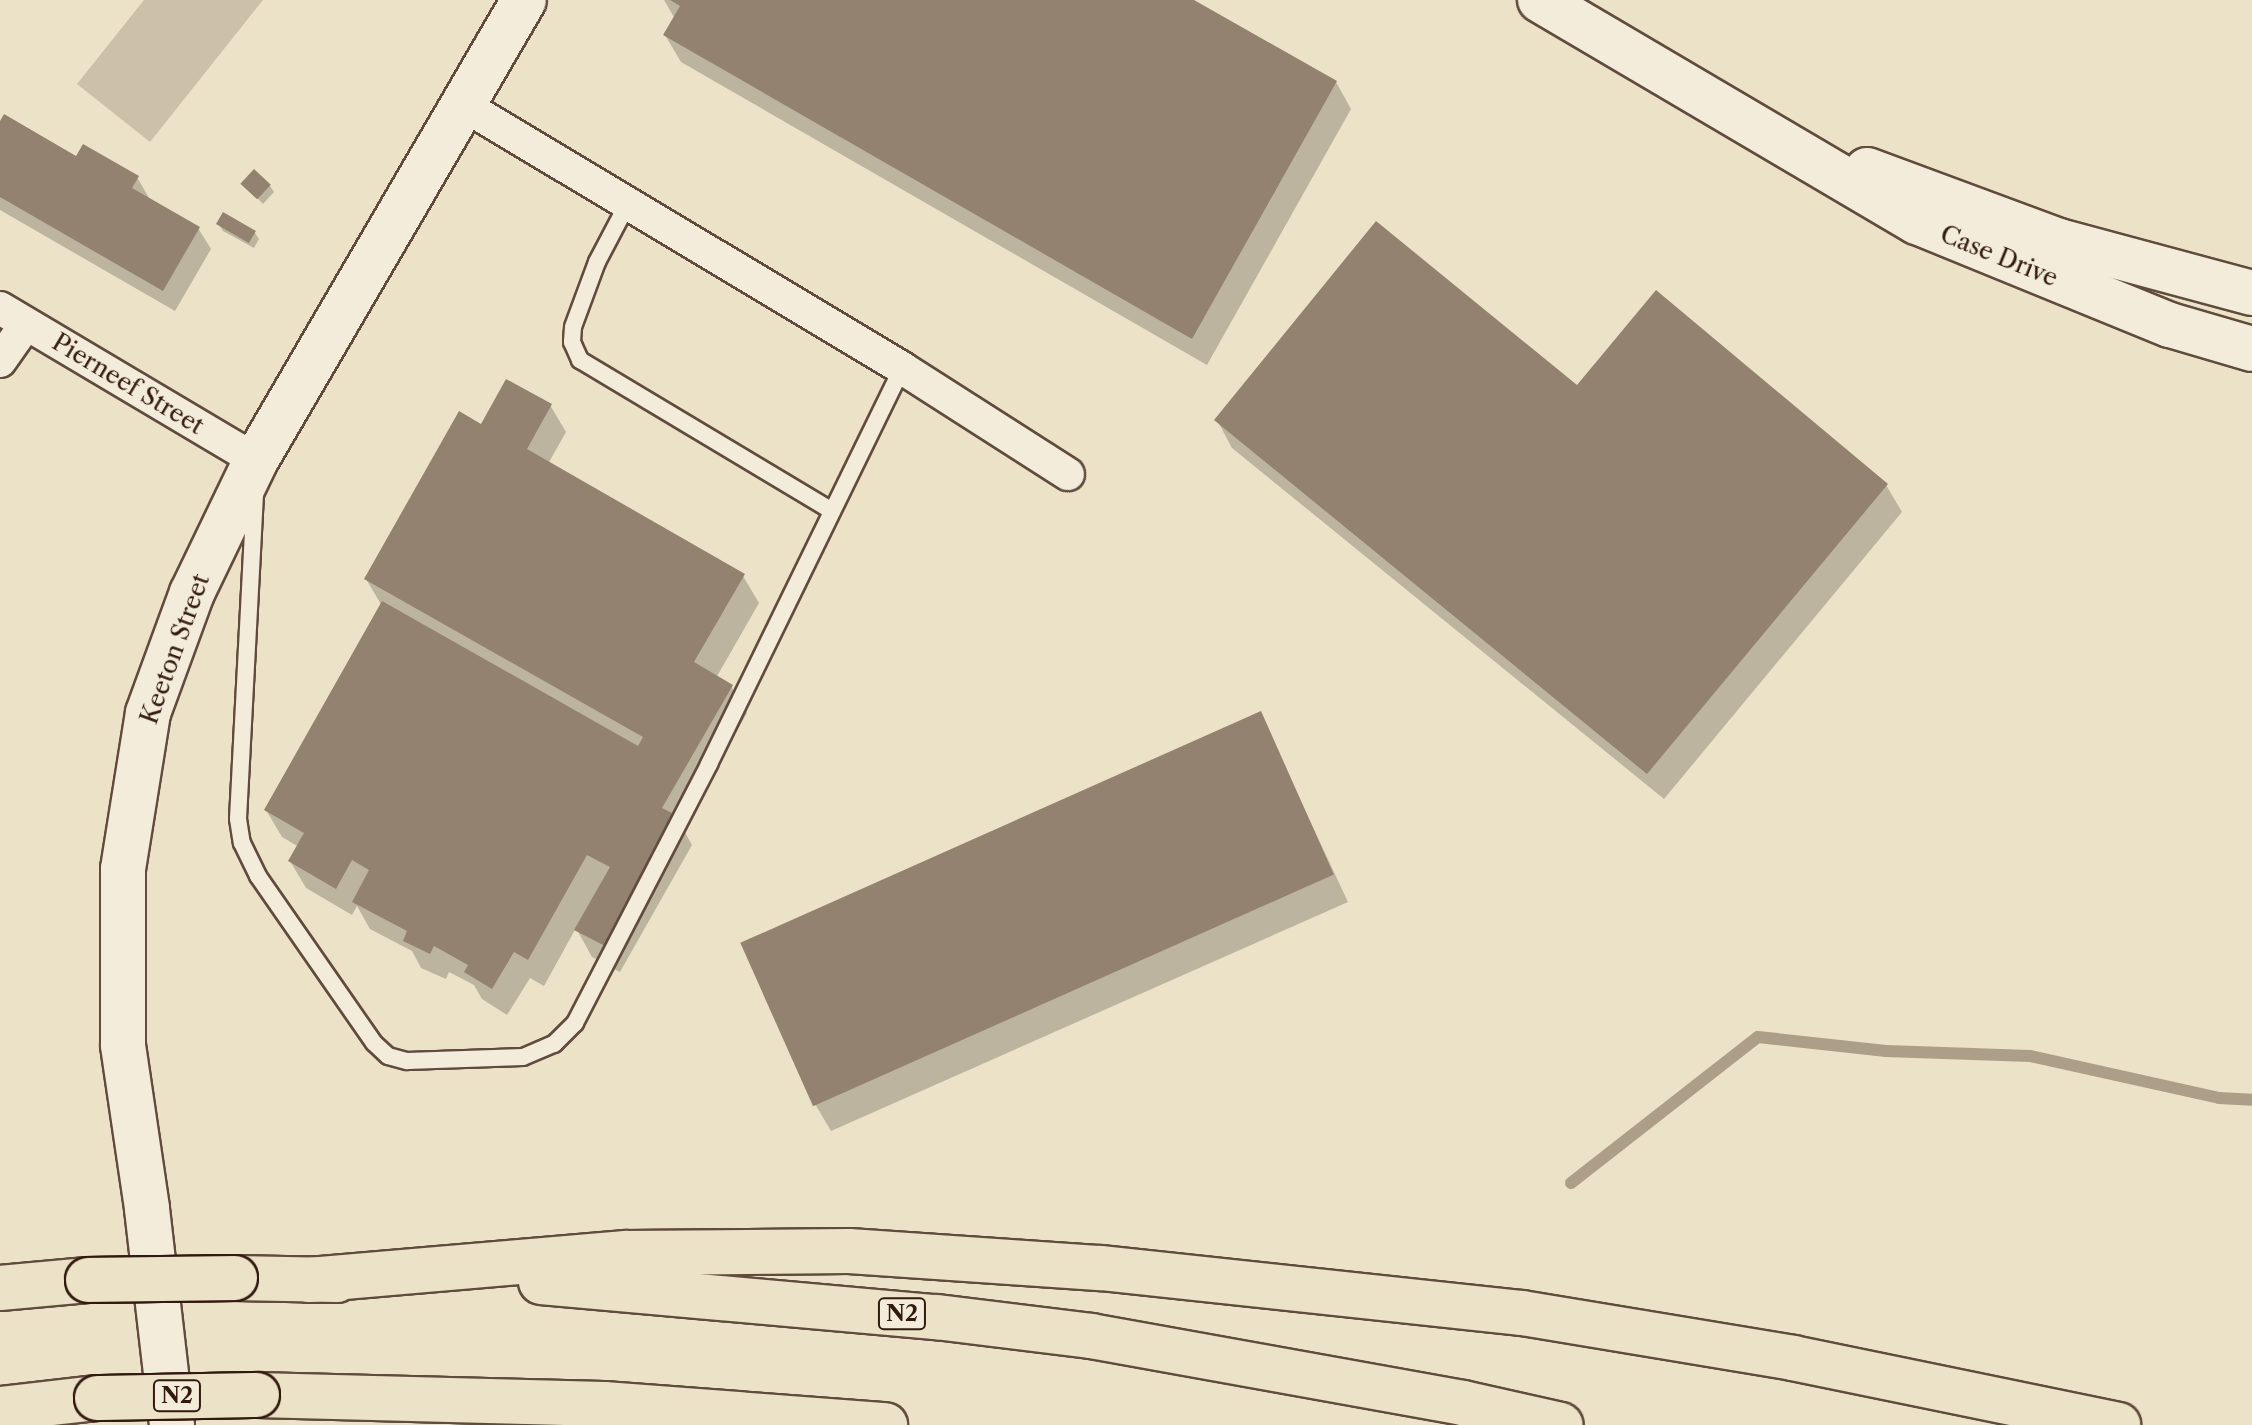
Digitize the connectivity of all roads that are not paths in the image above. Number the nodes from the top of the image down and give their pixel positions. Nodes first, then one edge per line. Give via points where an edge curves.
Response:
1 (524, 0) edge
2 (1540, 0) edge
3 (465, 106) junction
4 (1759, 132) junction
5 (628, 203) junction
6 (2252, 293) edge
7 (13, 316) edge
8 (2252, 349) edge
9 (0, 361) edge
10 (902, 368) junction
11 (256, 460) junction
12 (1068, 474) dead end
13 (831, 510) junction
14 (309, 1280) junction
15 (0, 1288) edge
16 (0, 1409) edge
17 (172, 1425) edge
18 (885, 1425) edge
19 (1561, 1425) edge
20 (2118, 1425) edge

1 - 3 street, Keeton Street
2 - 4 street, Case Drive
3 - 5 street
3 - 11 street, Keeton Street
4 - 6 street, Case Drive via 2059,241
4 - 8 street, Case Drive via 1917,222 2170,325
5 - 10 street
5 - 13 lane via 597,262 573,327 572,342 580,360
7 - 9 street
7 - 11 street, Pierneef Street
10 - 12 street
10 - 13 lane
11 - 13 lane via 238,819 242,843 258,876 374,1043 388,1056 407,1061 523,1057 554,1044 575,1023 709,764
11 - 17 street, Keeton Street via 192,593 148,713 123,869 123,1045
14 - 15 highway, N2, bridge via 88,1280
14 - 19 highway, N2 via 560,1282 937,1317 1091,1336
14 - 20 highway via 626,1253 849,1251 1101,1268 1522,1313 1793,1358
16 - 18 highway, N2, bridge via 97,1398 257,1395 604,1404

